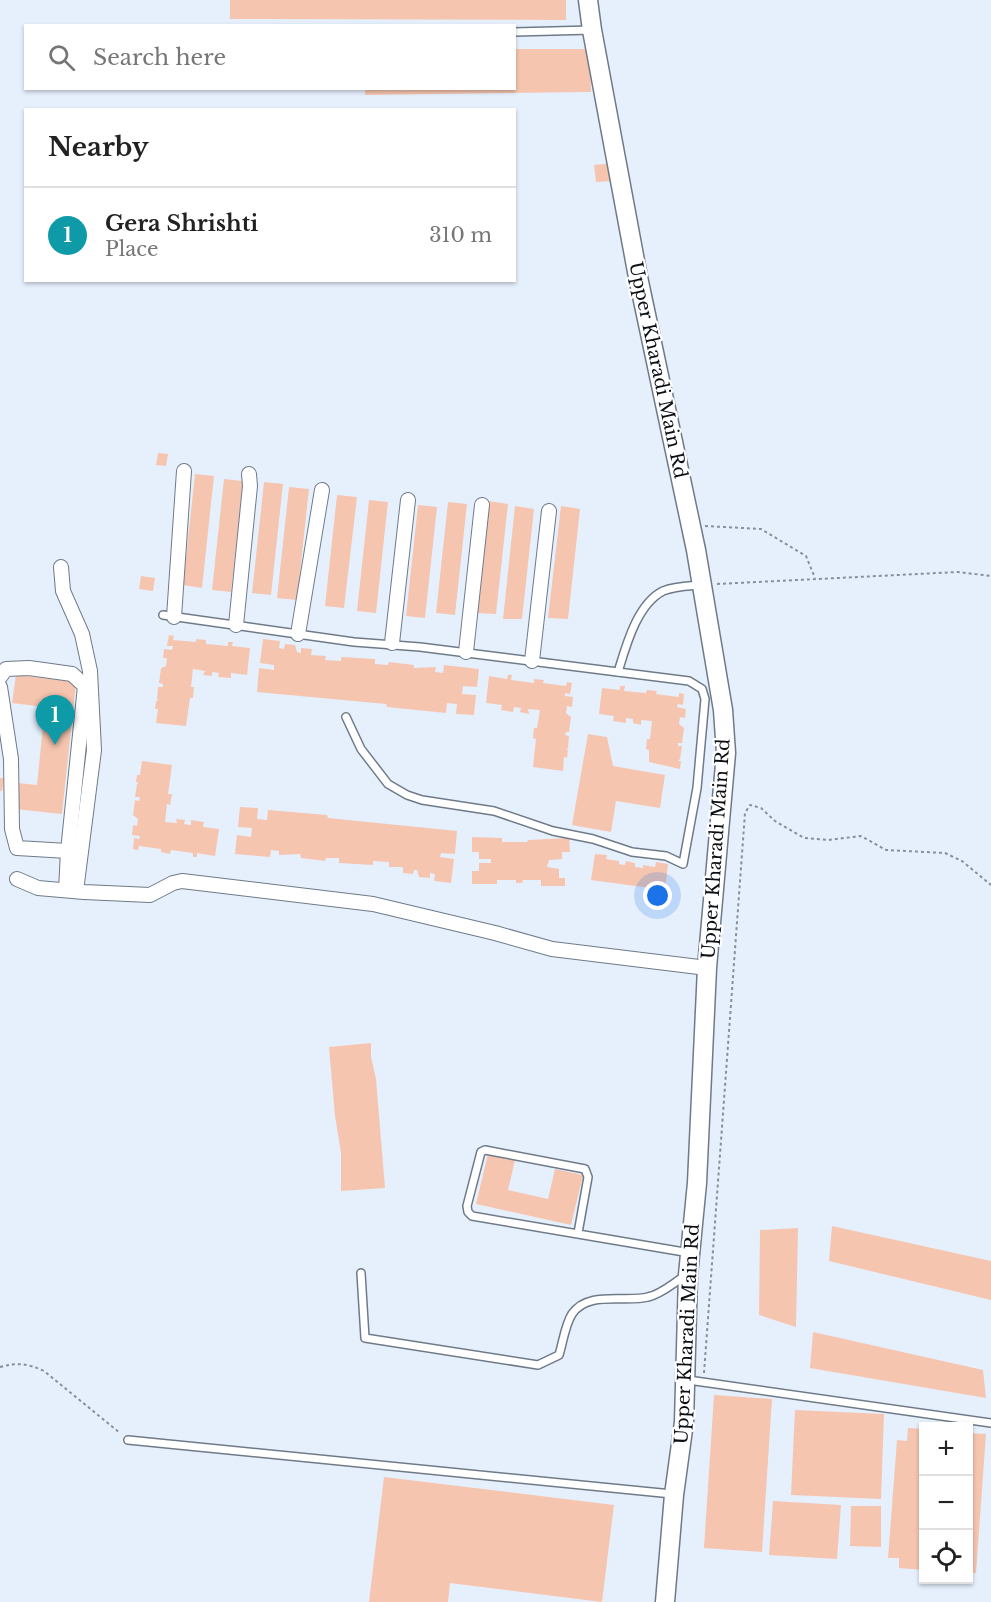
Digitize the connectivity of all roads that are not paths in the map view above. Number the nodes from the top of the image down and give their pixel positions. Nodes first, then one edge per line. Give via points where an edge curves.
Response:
1 (588, 0) edge
2 (592, 30) junction
3 (516, 32) edge
4 (184, 471) dead end
5 (249, 474) dead end
6 (322, 490) dead end
7 (408, 500) dead end
8 (482, 505) dead end
9 (549, 511) dead end
10 (61, 567) dead end
11 (702, 585) junction
12 (168, 616) joint
13 (236, 625) junction
14 (298, 634) junction
15 (392, 644) junction
16 (466, 652) junction
17 (532, 661) junction
18 (618, 672) junction
19 (0, 677) edge
20 (0, 687) edge
21 (346, 717) dead end
22 (68, 851) junction
23 (17, 879) dead end
24 (71, 891) junction
25 (707, 968) junction
26 (578, 1233) junction
27 (690, 1253) junction
28 (361, 1273) dead end
29 (688, 1275) junction
30 (694, 1381) junction
31 (991, 1423) edge
32 (128, 1440) road end
33 (674, 1495) junction
34 (664, 1602) edge

1 - 2 street, Upper Kharadi Main Rd
2 - 3 lane
2 - 11 street, Upper Kharadi Main Rd
4 - 12 street
5 - 13 street
6 - 14 street
7 - 15 street
8 - 16 street
9 - 17 street
10 - 24 street via 63,591 82,634 90,671 94,750
11 - 18 lane via 661,592 648,604 629,637
11 - 25 street, Upper Kharadi Main Rd via 723,710 726,753
12 - 13 lane
13 - 14 lane
14 - 15 lane
15 - 16 lane
16 - 17 lane
17 - 18 lane
18 - 21 lane via 689,681 702,689 705,699 698,788 683,864 666,856 632,852 553,831 494,811 407,795 388,784 361,749
19 - 22 street via 6,669 29,668 72,674 85,686
20 - 22 street via 11,759 12,829 18,848
22 - 24 street
23 - 24 street via 38,888
24 - 25 street via 150,895 182,881 253,889 373,904 552,949
25 - 27 street, Upper Kharadi Main Rd
26 - 26 lane via 472,1216 467,1206 481,1152 585,1169 588,1177
26 - 27 lane
27 - 29 street, Upper Kharadi Main Rd
28 - 29 lane via 365,1338 538,1365 559,1355 571,1315 587,1302 645,1298
29 - 30 street, Upper Kharadi Main Rd
30 - 31 lane
30 - 33 street, Upper Kharadi Main Rd
32 - 33 lane
33 - 34 street, Upper Kharadi Main Rd

